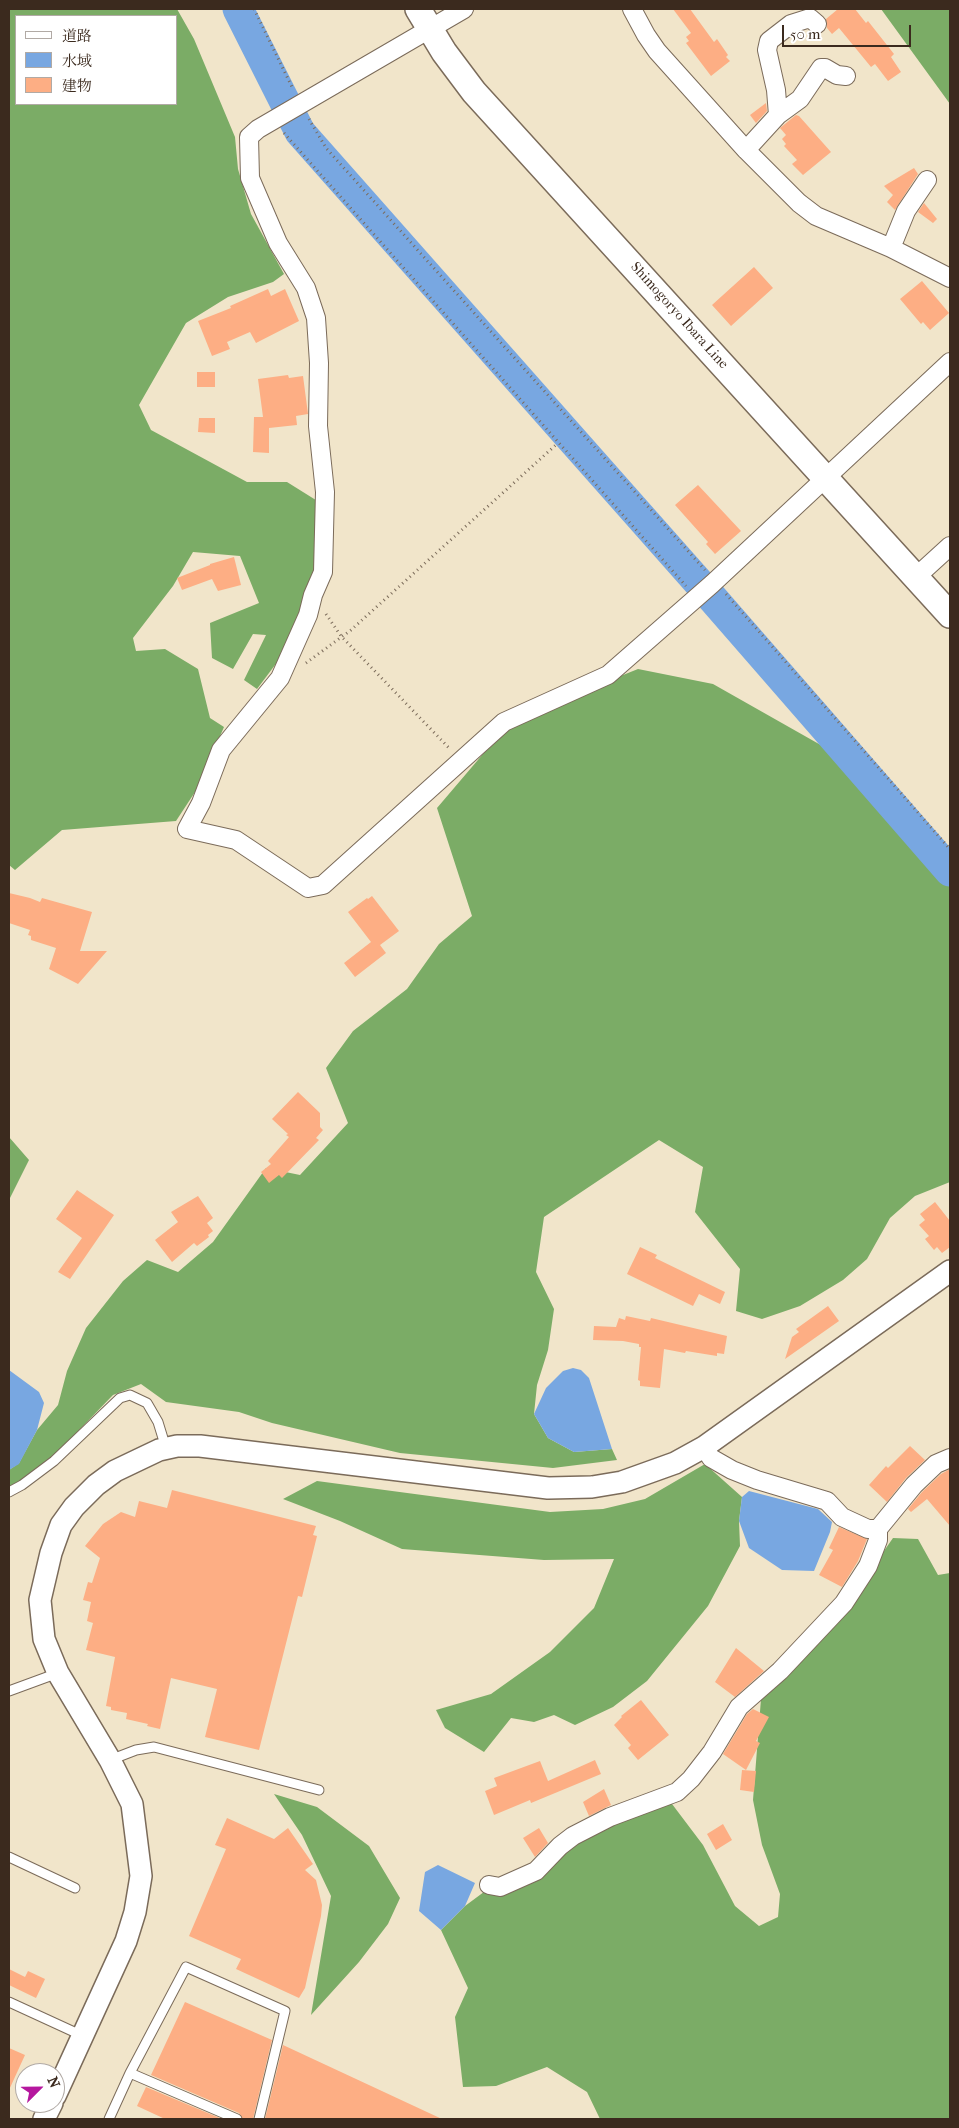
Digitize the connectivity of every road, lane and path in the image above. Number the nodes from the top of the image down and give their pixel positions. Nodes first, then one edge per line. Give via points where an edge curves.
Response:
1 (254, 9) edge
2 (464, 9) edge
3 (632, 9) edge
4 (809, 17) edge
5 (424, 18) edge
6 (846, 76) dead end
7 (300, 105) junction
8 (778, 116) junction
9 (277, 119) junction
10 (746, 150) junction
11 (926, 180) dead end
12 (891, 248) junction
13 (950, 278) edge
14 (950, 362) edge
15 (558, 443) junction
16 (827, 478) junction
17 (950, 546) edge
18 (916, 577) junction
19 (706, 590) junction
20 (313, 595) junction
21 (950, 615) edge
22 (341, 636) junction
23 (280, 678) junction
24 (460, 759) junction
25 (950, 850) edge
26 (950, 1271) edge
27 (704, 1446) junction
28 (166, 1449) junction
29 (950, 1458) edge
30 (9, 1492) edge
31 (878, 1529) junction
32 (58, 1673) junction
33 (9, 1691) edge
34 (110, 1760) junction
35 (319, 1790) dead end
36 (9, 1857) edge
37 (489, 1885) dead end
38 (75, 1888) dead end
39 (9, 2002) edge
40 (83, 2036) junction
41 (130, 2073) junction
42 (65, 2075) edge
43 (109, 2119) edge
44 (237, 2119) edge
45 (259, 2119) edge

1 - 7 path
2 - 5 street
3 - 10 street via 657,51
4 - 8 street via 791,24 769,41 767,50
5 - 7 street
5 - 16 main road, Shimogoryo Ibara Line via 474,92
6 - 8 street via 837,76 821,68 800,99
7 - 9 street
7 - 19 path via 326,148
8 - 10 street
9 - 15 path via 294,145
9 - 20 street via 249,137 250,178 278,243 306,288 316,318 320,362 318,426 325,492 323,572
10 - 12 street via 816,216
11 - 12 street via 906,211
12 - 13 street
14 - 16 street
15 - 19 path
15 - 22 path
16 - 18 main road, Shimogoryo Ibara Line
16 - 19 street
17 - 18 street
18 - 21 main road, Shimogoryo Ibara Line
19 - 24 street via 608,676 504,722
19 - 25 path
20 - 22 path
20 - 23 street via 308,615
22 - 23 path via 290,675
22 - 24 path
23 - 24 street via 221,750 201,803 187,829 236,840 308,888 323,885
26 - 27 street
27 - 28 street via 675,1463 622,1482 592,1487 548,1488 200,1446
27 - 31 street via 712,1458 732,1470 827,1501 842,1517 859,1526
28 - 30 lane via 158,1422 147,1403 130,1395 120,1398 54,1461
28 - 32 street via 116,1471 96,1485 61,1525 40,1600 44,1639
29 - 31 street via 936,1464 914,1485
31 - 37 street via 878,1540 868,1566 844,1603 780,1671 739,1707 712,1752 677,1792 610,1817 573,1836 536,1871 500,1887
32 - 33 lane
32 - 34 street
34 - 35 lane via 154,1747
34 - 40 street via 132,1804 141,1876 126,1941
36 - 38 lane
39 - 40 lane
40 - 42 street
41 - 43 lane
41 - 44 lane
41 - 45 lane via 186,1967 285,2011

